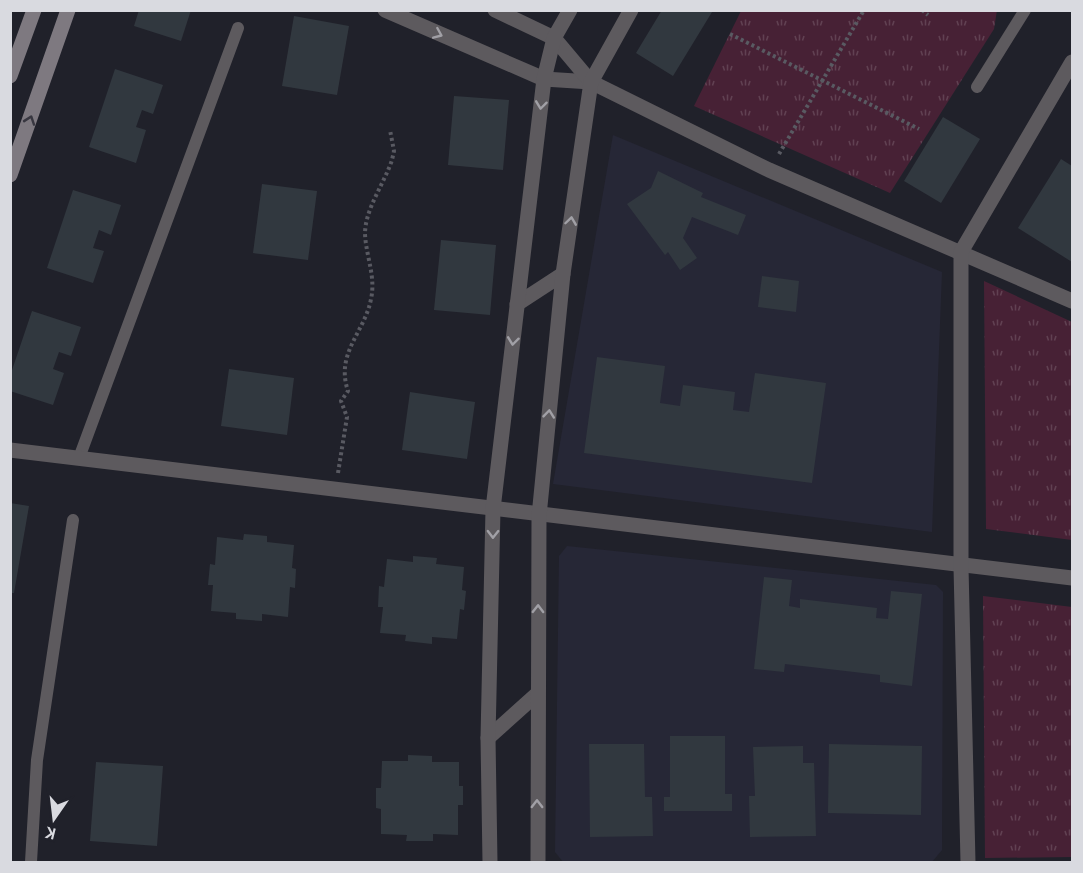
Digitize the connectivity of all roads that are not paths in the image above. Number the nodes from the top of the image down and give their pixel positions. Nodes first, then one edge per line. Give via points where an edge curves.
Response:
1 (34, 10) edge
2 (68, 10) edge
3 (384, 10) edge
4 (495, 10) edge
5 (570, 10) edge
6 (631, 10) edge
7 (1025, 10) edge
8 (238, 28) dead end
9 (554, 38) junction
10 (1070, 71) edge
11 (10, 76) edge
12 (544, 79) junction
13 (591, 82) junction
14 (978, 87) dead end
15 (10, 175) edge
16 (961, 252) junction
17 (563, 274) junction
18 (1072, 301) edge
19 (517, 304) junction
20 (10, 450) edge
21 (79, 458) junction
22 (493, 509) junction
23 (539, 516) junction
24 (73, 520) dead end
25 (961, 567) junction
26 (1072, 578) edge
27 (537, 694) junction
28 (488, 738) junction
29 (31, 862) edge
30 (490, 862) edge
31 (538, 862) edge
32 (968, 862) edge

1 - 11 main road
15 -> 2 main road
3 -> 12 street
4 - 9 street
5 - 9 street
6 - 13 street
7 - 14 lane
8 - 21 lane
9 - 12 street
9 - 13 street
10 - 16 street
12 - 13 street
12 -> 19 street
13 - 16 street via 769,170
17 -> 13 street
16 - 18 street
16 - 25 street
17 - 19 street
23 -> 17 street
19 -> 22 street
20 - 21 street
21 - 22 street
22 - 23 street
22 -> 28 street
23 - 25 street
27 -> 23 street
24 - 29 lane via 37,760
25 - 26 street
25 - 32 street
27 - 28 street
31 -> 27 street
28 - 30 street

